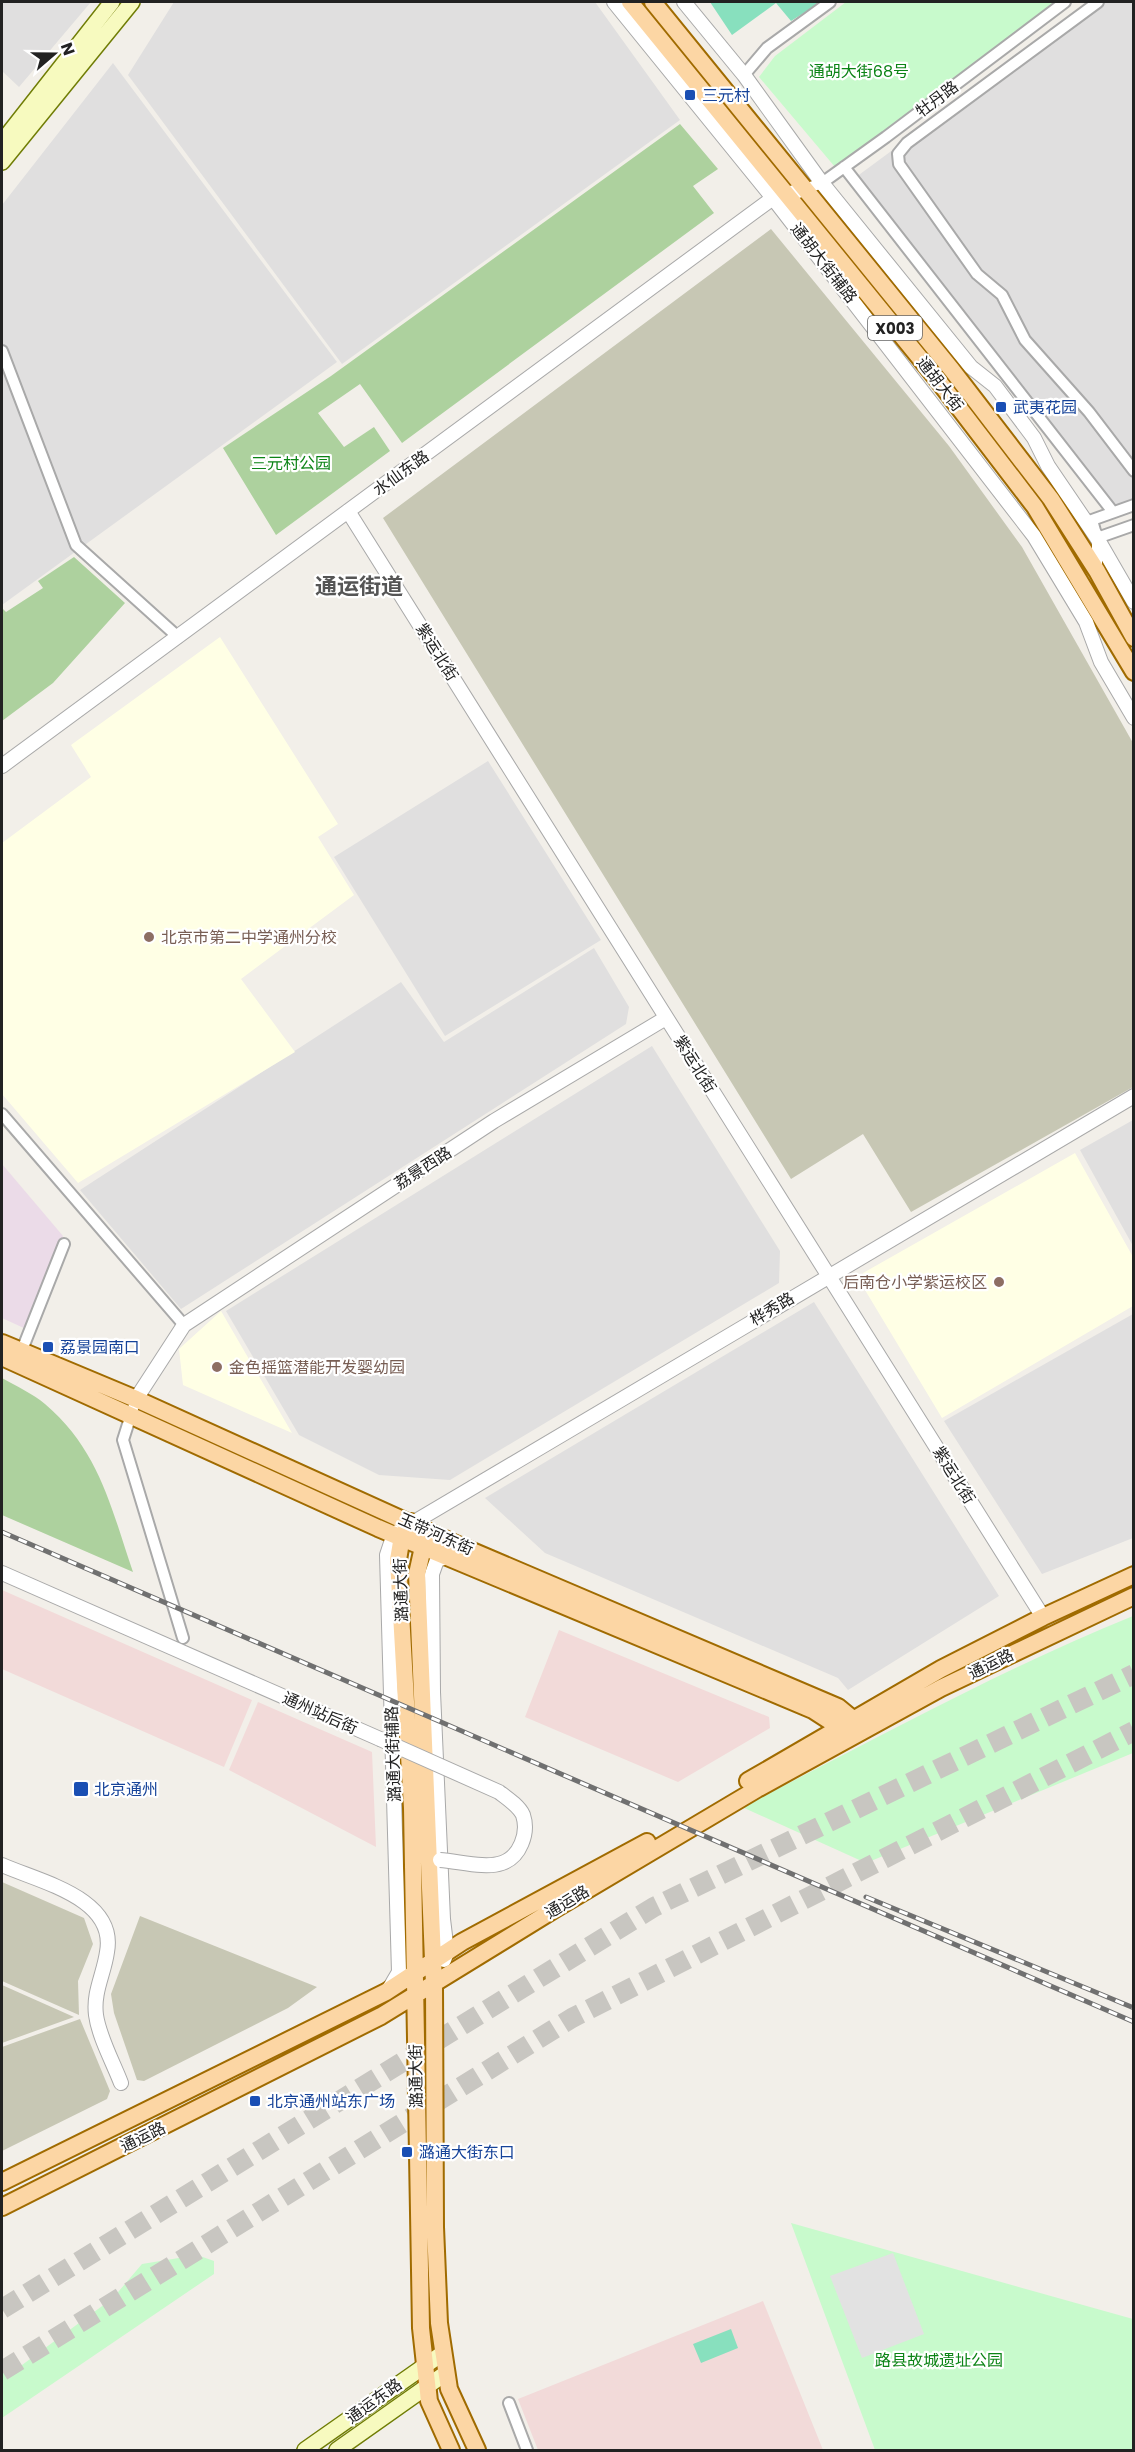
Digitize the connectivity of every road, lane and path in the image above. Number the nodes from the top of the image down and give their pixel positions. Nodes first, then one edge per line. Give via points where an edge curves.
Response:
1 (112, 2) edge
2 (132, 2) edge
3 (614, 2) edge
4 (630, 2) edge
5 (652, 2) edge
6 (684, 2) edge
7 (830, 2) edge
8 (1065, 2) edge
9 (1098, 2) edge
10 (744, 75) junction
11 (2, 142) edge
12 (2, 162) edge
13 (844, 167) junction
14 (822, 183) junction
15 (805, 189) junction
16 (780, 196) junction
17 (2, 351) edge
18 (1134, 471) edge
19 (1134, 505) edge
20 (348, 511) junction
21 (1113, 512) junction
22 (1063, 517) junction
23 (1088, 519) junction
24 (1134, 525) edge
25 (1097, 538) junction
26 (1097, 571) junction
27 (1134, 602) edge
28 (178, 637) junction
29 (1134, 638) edge
30 (1134, 672) edge
31 (1134, 718) edge
32 (2, 766) edge
33 (666, 1018) junction
34 (1134, 1096) edge
35 (2, 1114) edge
36 (64, 1244) dead end
37 (828, 1275) junction
38 (184, 1325) junction
39 (2, 1343) edge
40 (22, 1350) junction
41 (2, 1357) edge
42 (133, 1406) junction
43 (402, 1531) junction
44 (423, 1547) junction
45 (450, 1556) junction
46 (2, 1573) edge
47 (1134, 1575) edge
48 (1134, 1596) edge
49 (1043, 1617) junction
50 (183, 1638) dead end
51 (853, 1728) junction
52 (440, 1860) junction
53 (2, 1865) edge
54 (440, 1957) junction
55 (414, 1975) junction
56 (434, 1984) junction
57 (386, 1992) junction
58 (416, 1995) junction
59 (121, 2084) dead end
60 (2, 2182) edge
61 (2, 2207) edge
62 (443, 2353) junction
63 (426, 2364) junction
64 (446, 2373) junction
65 (428, 2385) junction
66 (509, 2403) dead end
67 (305, 2451) edge
68 (337, 2451) edge
69 (452, 2451) edge
70 (477, 2451) edge
71 (527, 2451) edge

1 - 11 main road
2 - 12 main road
3 - 16 street, 通胡大街辅路
4 - 16 main road, 通胡大街 / X003
5 - 15 main road, 通胡大街 / X003
6 - 10 street
7 - 10 street via 767,48
8 - 13 street, 牡丹路
9 - 18 street via 907,143 898,154 899,164 977,274 1002,294 1025,340 1089,412
10 - 14 street
13 - 14 street, 牡丹路
13 - 21 street
14 - 15 street, 牡丹路
14 - 23 street via 971,367 995,386
15 - 16 street, 水仙东路
15 - 22 main road, 通胡大街 / X003 via 952,370
16 - 20 street, 水仙东路
16 - 30 main road, 通胡大街 / X003 via 937,379 1035,507
16 - 31 street, 通胡大街辅路 via 1034,536 1086,622 1101,662
17 - 28 street via 76,545
19 - 21 street
20 - 28 street, 水仙东路
20 - 33 street, 紫运北街
21 - 23 street
22 - 23 street
22 - 26 main road, 通胡大街 / X003
23 - 25 street
24 - 25 street
25 - 26 street
25 - 27 street
26 - 29 main road, 通胡大街 / X003
28 - 32 street, 水仙东路
33 - 37 street, 紫运北街
33 - 38 street, 荔景西路 via 494,1120
34 - 37 street, 桦秀路
35 - 38 street
36 - 40 street
37 - 43 street, 桦秀路
37 - 49 street, 紫运北街
38 - 42 street, 荔景西路
39 - 40 main road, 玉带河东街
40 - 42 main road, 玉带河东街
41 - 42 main road, 玉带河东街
42 - 43 main road, 玉带河东街 via 149,1425
42 - 50 street via 123,1440
43 - 44 main road, 玉带河东街
43 - 51 main road, 玉带河东街 via 838,1707
43 - 55 main road, 潞通大街 via 399,1560 412,1808
43 - 57 street, 潞通大街辅路 via 387,1555 399,1972
44 - 45 main road, 玉带河东街
44 - 54 main road, 潞通大街 via 417,1574
45 - 51 main road, 玉带河东街
45 - 52 street via 437,1560 432,1574
46 - 52 street, 通州站后街, bridge via 499,1792 522,1815 522,1844 502,1863
47 - 49 main road, 通运路
48 - 51 main road, 通运路
49 - 51 main road, 通运路 via 941,1669
51 - 54 main road, 通运路
51 - 56 main road, 通运路
52 - 54 street
53 - 59 street via 87,1902 102,1918 110,1939 96,1992 96,2016
54 - 55 main road, 通运路
54 - 56 main road, 潞通大街
55 - 57 main road, 通运路
55 - 58 main road, 潞通大街
56 - 58 main road, 通运路
56 - 62 main road, 潞通大街 via 435,2227
57 - 60 main road, 通运路
58 - 61 main road, 通运路 via 315,2051
58 - 63 main road, 潞通大街 via 421,2328
62 - 63 main road, 通运东路
62 - 64 main road, 潞通大街
63 - 65 main road, 潞通大街
63 - 67 main road, 通运东路
64 - 65 main road, 通运东路
64 - 70 main road, 潞通大街 via 449,2389
65 - 68 main road, 通运东路
65 - 69 main road, 潞通大街 via 429,2401
66 - 71 street

